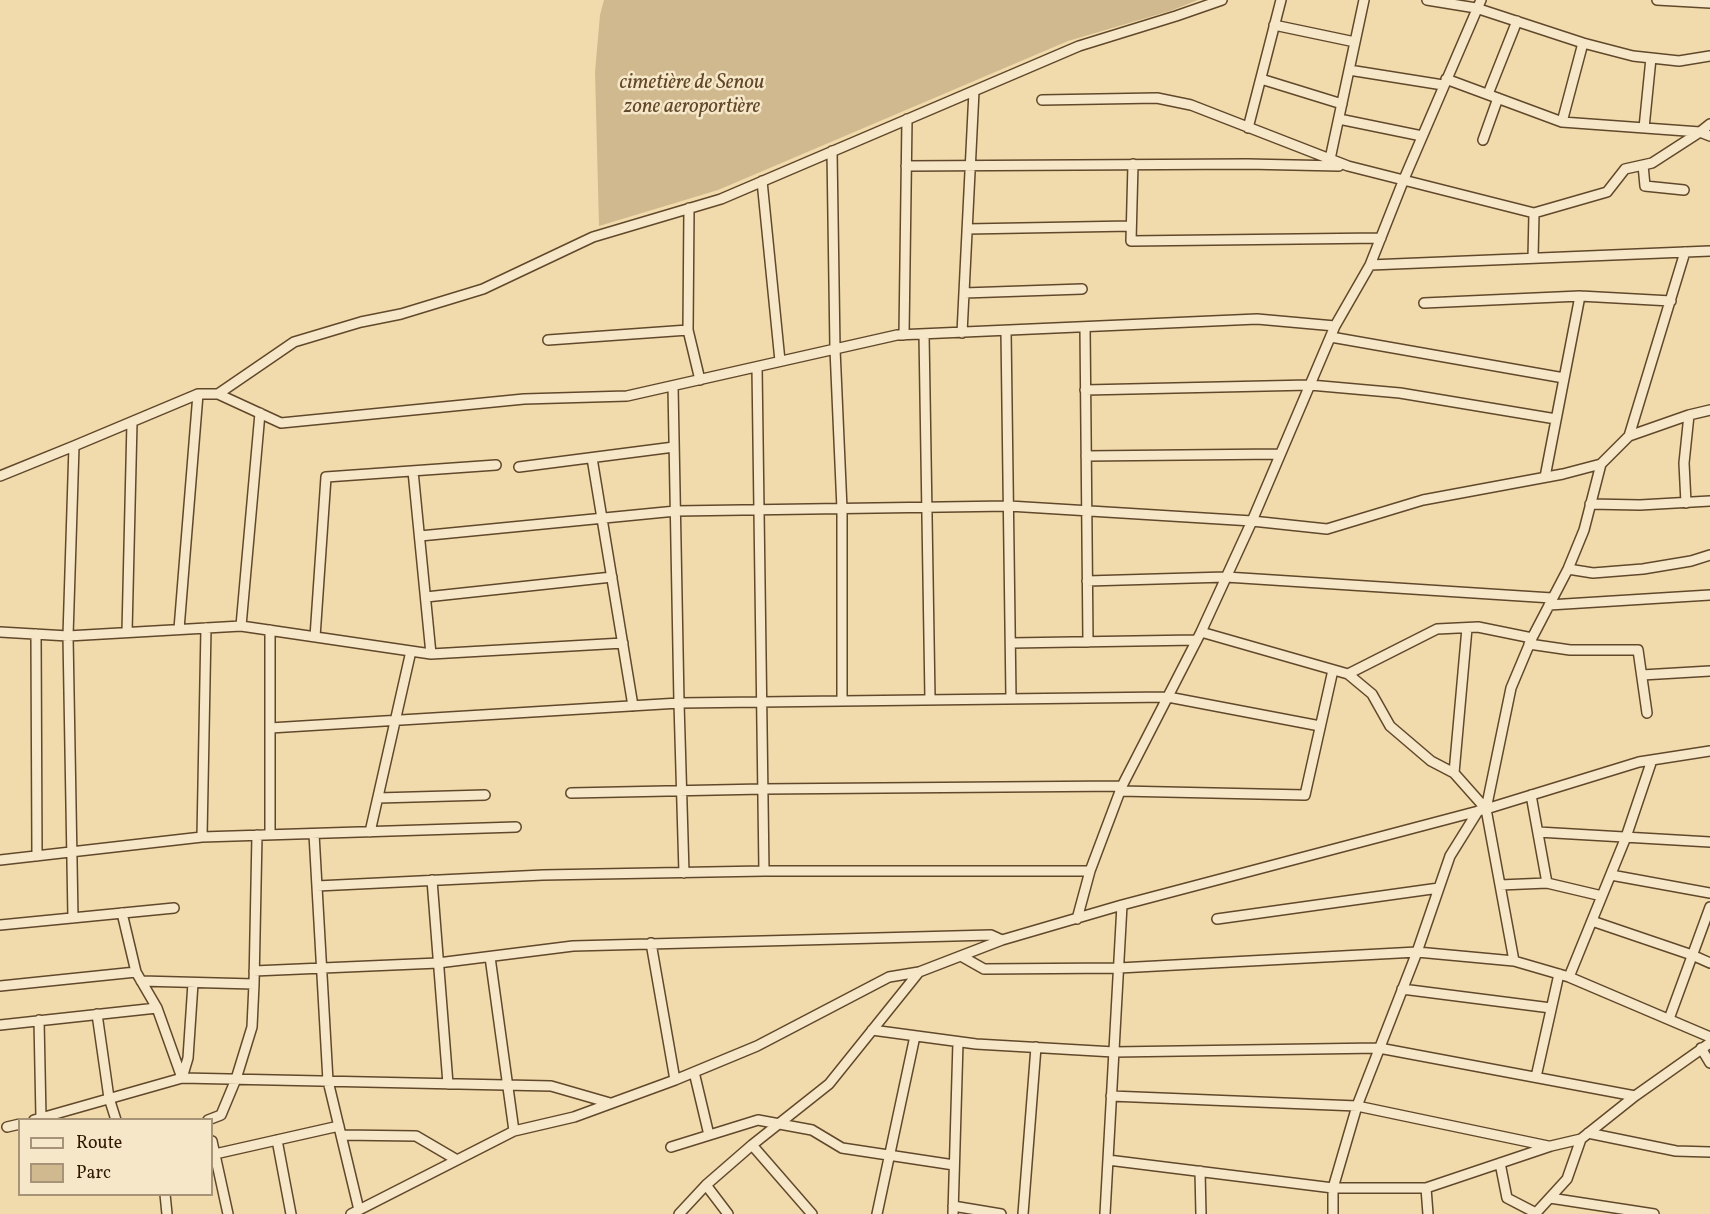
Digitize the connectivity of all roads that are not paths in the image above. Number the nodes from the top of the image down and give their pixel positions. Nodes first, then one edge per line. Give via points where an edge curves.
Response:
1 (1222, 0) edge
2 (1281, 0) edge
3 (1365, 0) edge
4 (1427, 0) edge
5 (1657, 0) edge
6 (1710, 3) edge
7 (1478, 4) edge
8 (1517, 21) junction
9 (1274, 25) junction
10 (1355, 42) junction
11 (1583, 43) junction
12 (1710, 56) edge
13 (1651, 58) junction
14 (1350, 70) junction
15 (1261, 79) junction
16 (1445, 82) junction
17 (974, 91) junction
18 (1488, 94) junction
19 (1498, 98) junction
20 (1042, 99) dead end
21 (1342, 104) junction
22 (907, 119) junction
23 (1339, 119) junction
24 (1562, 122) junction
25 (1710, 124) edge
26 (1248, 128) junction
27 (1644, 128) junction
28 (1700, 132) junction
29 (1422, 136) junction
30 (1710, 136) edge
31 (1483, 140) dead end
32 (832, 151) junction
33 (1330, 159) junction
34 (1133, 164) junction
35 (970, 165) junction
36 (1643, 165) junction
37 (906, 166) junction
38 (1348, 166) junction
39 (1404, 179) junction
40 (762, 181) junction
41 (1684, 190) dead end
42 (689, 208) junction
43 (1534, 213) junction
44 (1131, 226) junction
45 (967, 229) junction
46 (1381, 238) junction
47 (1709, 249) edge
48 (1686, 252) junction
49 (1533, 258) junction
50 (1370, 265) junction
51 (1082, 289) dead end
52 (964, 293) junction
53 (1580, 296) junction
54 (1671, 301) junction
55 (1424, 303) dead end
56 (1335, 326) junction
57 (1085, 327) junction
58 (688, 330) junction
59 (1006, 331) junction
60 (962, 333) junction
61 (924, 334) junction
62 (904, 335) junction
63 (1331, 337) junction
64 (548, 340) dead end
65 (835, 349) junction
66 (780, 361) junction
67 (757, 367) junction
68 (1564, 378) junction
69 (700, 380) junction
70 (673, 386) junction
71 (1310, 386) junction
72 (1085, 390) junction
73 (198, 394) junction
74 (218, 394) junction
75 (1710, 410) edge
76 (260, 412) junction
77 (1689, 415) junction
78 (1556, 419) junction
79 (132, 422) junction
80 (1629, 436) junction
81 (74, 446) junction
82 (674, 447) junction
83 (1280, 454) junction
84 (1086, 456) junction
85 (592, 458) junction
86 (1601, 464) junction
87 (496, 465) dead end
88 (519, 467) dead end
89 (413, 471) junction
90 (0, 476) edge
91 (1545, 477) junction
92 (1710, 501) edge
93 (1686, 503) junction
94 (1590, 504) junction
95 (1009, 506) junction
96 (928, 507) junction
97 (842, 508) junction
98 (759, 510) junction
99 (676, 511) junction
100 (1087, 511) junction
101 (602, 518) junction
102 (1252, 521) junction
103 (420, 536) junction
104 (1710, 555) edge
105 (1568, 569) junction
106 (612, 577) junction
107 (1226, 577) junction
108 (1087, 581) junction
109 (1710, 595) edge
110 (426, 597) junction
111 (1551, 602) junction
112 (241, 626) junction
113 (206, 628) junction
114 (1467, 628) junction
115 (179, 629) junction
116 (270, 630) junction
117 (0, 632) edge
118 (127, 632) junction
119 (36, 634) junction
120 (68, 636) junction
121 (1199, 636) junction
122 (315, 637) junction
123 (1530, 641) junction
124 (623, 642) junction
125 (1088, 642) junction
126 (1011, 643) junction
127 (411, 651) junction
128 (431, 654) junction
129 (1333, 670) junction
130 (1710, 671) edge
131 (1348, 674) junction
132 (1642, 675) junction
133 (1168, 697) junction
134 (1011, 698) junction
135 (930, 699) junction
136 (842, 701) junction
137 (762, 702) junction
138 (679, 704) junction
139 (633, 706) junction
140 (1647, 713) dead end
141 (396, 720) junction
142 (1320, 726) junction
143 (270, 728) junction
144 (1710, 751) edge
145 (1652, 760) junction
146 (1454, 773) junction
147 (763, 789) junction
148 (1121, 789) junction
149 (682, 791) junction
150 (571, 793) dead end
151 (485, 795) dead end
152 (1531, 795) junction
153 (378, 798) junction
154 (1482, 810) junction
155 (516, 827) dead end
156 (1538, 831) junction
157 (370, 832) junction
158 (314, 834) junction
159 (270, 835) junction
160 (257, 836) junction
161 (202, 837) junction
162 (1626, 837) junction
163 (1710, 842) edge
164 (72, 852) junction
165 (37, 856) junction
166 (0, 860) edge
167 (764, 871) junction
168 (1090, 871) junction
169 (684, 873) junction
170 (1611, 875) junction
171 (432, 880) junction
172 (1548, 883) junction
173 (1500, 885) junction
174 (317, 886) junction
175 (1439, 888) junction
176 (1710, 893) edge
177 (1602, 896) junction
178 (1122, 905) junction
179 (1710, 907) edge
180 (174, 908) dead end
181 (122, 913) junction
182 (73, 918) junction
183 (1077, 919) junction
184 (1217, 919) dead end
185 (1592, 921) junction
186 (0, 925) edge
187 (1002, 940) junction
188 (651, 943) junction
189 (1417, 952) junction
190 (1692, 955) junction
191 (961, 956) junction
192 (490, 957) junction
193 (1514, 961) junction
194 (438, 963) junction
195 (1710, 963) edge
196 (322, 968) junction
197 (1119, 968) junction
198 (254, 971) junction
199 (136, 972) junction
200 (919, 972) junction
201 (1559, 974) junction
202 (1569, 977) junction
203 (141, 981) junction
204 (193, 982) junction
205 (254, 984) junction
206 (0, 986) edge
207 (1402, 989) junction
208 (157, 1008) junction
209 (1551, 1008) junction
210 (97, 1014) junction
211 (1669, 1018) junction
212 (39, 1020) junction
213 (0, 1024) edge
214 (872, 1030) junction
215 (915, 1036) junction
216 (1710, 1037) edge
217 (958, 1041) junction
218 (1710, 1043) edge
219 (1036, 1047) junction
220 (1379, 1048) junction
221 (1701, 1048) junction
222 (1114, 1052) junction
223 (1710, 1063) edge
224 (694, 1072) junction
225 (1536, 1077) junction
226 (182, 1078) junction
227 (236, 1079) junction
228 (675, 1080) junction
229 (328, 1081) junction
230 (448, 1084) junction
231 (508, 1085) junction
232 (1112, 1096) junction
233 (1635, 1096) junction
234 (109, 1098) junction
235 (610, 1103) junction
236 (1356, 1106) junction
237 (38, 1118) edge
238 (41, 1118) edge
239 (116, 1118) edge
240 (211, 1118) edge
241 (18, 1124) edge
242 (779, 1124) junction
243 (7, 1127) dead end
244 (340, 1130) junction
245 (514, 1131) junction
246 (709, 1135) junction
247 (1584, 1136) junction
248 (277, 1140) junction
249 (752, 1145) junction
250 (1551, 1146) junction
251 (671, 1147) dead end
252 (213, 1148) edge
253 (1710, 1152) edge
254 (214, 1154) junction
255 (890, 1155) junction
256 (457, 1160) junction
257 (1108, 1160) junction
258 (1500, 1163) junction
259 (954, 1165) junction
260 (1200, 1171) junction
261 (706, 1185) junction
262 (1333, 1188) junction
263 (1426, 1188) junction
264 (165, 1196) edge
265 (1550, 1198) junction
266 (953, 1210) edge
267 (355, 1212) edge
268 (1535, 1213) edge
269 (167, 1214) edge
270 (228, 1214) edge
271 (291, 1214) edge
272 (679, 1214) edge
273 (728, 1214) edge
274 (812, 1214) edge
275 (877, 1214) edge
276 (1001, 1214) edge
277 (1023, 1214) edge
278 (1105, 1214) edge
279 (1201, 1214) edge
280 (1333, 1214) edge
281 (1428, 1214) edge
282 (1654, 1214) edge

1 - 17 street via 1079,46
2 - 9 street
3 - 10 street
4 - 7 street
5 - 6 street
7 - 8 street
7 - 16 street
8 - 11 street
8 - 18 street
9 - 10 street
9 - 15 street
10 - 14 street
11 - 13 street
11 - 24 street
12 - 13 street via 1679,61
13 - 27 street
14 - 16 street
14 - 21 street
15 - 21 street
15 - 26 street
16 - 18 street
16 - 29 street
17 - 22 street
17 - 35 street
18 - 19 street
19 - 24 street
19 - 31 street
20 - 26 street via 1157,99 1191,105
21 - 23 street
22 - 32 street
22 - 37 street
23 - 29 street
23 - 33 street
24 - 27 street
25 - 28 street
26 - 33 street
27 - 28 street
28 - 30 street
28 - 36 street
29 - 39 street
32 - 40 street
32 - 65 street
33 - 38 street
34 - 35 street
34 - 38 street
34 - 44 street
35 - 37 street
35 - 45 street
36 - 41 street via 1646,186
36 - 43 street via 1625,168 1607,192
37 - 62 street
38 - 39 street
39 - 43 street
39 - 46 street
40 - 42 street
40 - 66 street
42 - 58 street
42 - 74 street via 593,237 483,290 294,342
43 - 49 street
44 - 45 street
44 - 46 street via 1131,241
45 - 52 street
46 - 50 street
47 - 48 street
48 - 49 street
48 - 54 street
49 - 50 street
50 - 56 street
51 - 52 street
52 - 60 street
53 - 54 street
53 - 55 street
53 - 68 street
54 - 80 street
56 - 57 street via 1257,319
56 - 63 street
57 - 59 street
57 - 72 street
58 - 64 street
58 - 69 street
59 - 60 street
59 - 95 street
60 - 61 street
61 - 62 street
61 - 96 street
62 - 65 street
63 - 68 street
63 - 71 street
65 - 66 street
65 - 97 street
66 - 67 street
67 - 69 street
67 - 98 street
68 - 78 street
69 - 70 street
70 - 76 street via 627,396 525,399 281,423
70 - 82 street
71 - 72 street
71 - 78 street via 1400,393
71 - 83 street
72 - 84 street
73 - 74 street
73 - 79 street
73 - 115 street
74 - 76 street
75 - 77 street
76 - 112 street
77 - 80 street
77 - 93 street via 1684,464
78 - 91 street
79 - 81 street
79 - 118 street
80 - 86 street
81 - 90 street
81 - 120 street
82 - 85 street
82 - 99 street
83 - 84 street
83 - 102 street
84 - 100 street
85 - 88 street
85 - 101 street
86 - 91 street
86 - 94 street
87 - 89 street
89 - 103 street
89 - 122 street via 326,477
91 - 102 street via 1423,500 1327,530
92 - 93 street
93 - 94 street
94 - 105 street
95 - 96 street
95 - 100 street
95 - 126 street
96 - 97 street
96 - 135 street
97 - 98 street
97 - 136 street
98 - 99 street
98 - 137 street
99 - 101 street
99 - 138 street
100 - 102 street
100 - 108 street
101 - 103 street
101 - 106 street
102 - 107 street
103 - 110 street
104 - 105 street via 1643,569 1593,573
105 - 111 street
106 - 110 street
106 - 124 street
107 - 108 street
107 - 111 street
107 - 121 street
108 - 125 street
109 - 111 street
110 - 128 street
111 - 123 street
112 - 113 street
112 - 116 street
113 - 115 street
113 - 161 street
114 - 123 street via 1478,627
114 - 131 street via 1437,629
114 - 146 street
115 - 118 street
116 - 122 street
116 - 143 street
117 - 119 street
118 - 120 street
119 - 120 street
119 - 165 street
120 - 164 street
121 - 125 street
121 - 129 street
121 - 133 street
122 - 127 street
123 - 132 street via 1570,650 1638,650
123 - 154 street via 1511,688
124 - 128 street
124 - 139 street
125 - 126 street
126 - 134 street
127 - 128 street
127 - 141 street
129 - 131 street
129 - 142 street
130 - 132 street
131 - 146 street via 1372,694 1390,726 1431,761
132 - 140 street
133 - 134 street
133 - 142 street
133 - 148 street
134 - 135 street
135 - 136 street
136 - 137 street
137 - 138 street
137 - 147 street
138 - 139 street
138 - 149 street
139 - 141 street
141 - 143 street
141 - 153 street
142 - 148 street via 1305,795
143 - 159 street
144 - 145 street
145 - 152 street
145 - 162 street
146 - 154 street
147 - 148 street
147 - 149 street
147 - 167 street
148 - 168 street
149 - 150 street
149 - 169 street
151 - 153 street
152 - 154 street
152 - 156 street
153 - 157 street
154 - 173 street
154 - 175 street via 1450,856
154 - 178 street
155 - 157 street
156 - 162 street
156 - 172 street
157 - 158 street
158 - 159 street
158 - 174 street
159 - 160 street
160 - 161 street
160 - 198 street
161 - 164 street
162 - 163 street
162 - 170 street
164 - 165 street
164 - 182 street
165 - 166 street
167 - 168 street
167 - 169 street
168 - 183 street
169 - 171 street
170 - 176 street
170 - 177 street
171 - 174 street
171 - 194 street
172 - 173 street
172 - 177 street
173 - 193 street
174 - 196 street
175 - 184 street
175 - 189 street
177 - 185 street
178 - 183 street
178 - 197 street
179 - 190 street
180 - 181 street
181 - 182 street
181 - 199 street
182 - 186 street
183 - 187 street
185 - 190 street
185 - 202 street
187 - 188 street via 991,935
187 - 191 street
188 - 192 street via 573,946
188 - 228 street
189 - 193 street
189 - 197 street
189 - 207 street
190 - 195 street
190 - 211 street
191 - 197 street via 984,969
191 - 200 street
192 - 194 street
192 - 231 street
193 - 201 street
194 - 196 street
194 - 230 street
196 - 198 street
196 - 229 street
197 - 222 street
198 - 205 street
199 - 203 street
199 - 206 street
200 - 214 street
200 - 224 street via 889,977 757,1046
201 - 202 street
201 - 209 street
202 - 211 street
203 - 204 street
203 - 208 street
204 - 205 street
204 - 226 street via 188,1058
205 - 227 street via 252,1027
207 - 209 street
207 - 220 street
208 - 210 street
208 - 226 street
209 - 225 street
210 - 212 street
210 - 234 street
211 - 216 street
212 - 213 street
212 - 237 street
214 - 215 street
214 - 242 street via 829,1084
215 - 217 street
215 - 255 street
217 - 219 street
217 - 259 street
218 - 221 street
219 - 222 street
219 - 277 street
220 - 222 street
220 - 225 street
220 - 236 street
221 - 223 street
221 - 233 street
222 - 232 street
224 - 228 street
224 - 246 street
225 - 233 street
226 - 227 street
226 - 234 street
227 - 229 street
227 - 240 street via 221,1115
228 - 235 street
229 - 230 street
229 - 244 street
230 - 231 street
231 - 235 street via 551,1086
231 - 245 street
232 - 236 street
232 - 257 street
233 - 247 street
234 - 238 street
234 - 239 street
235 - 245 street via 574,1117
236 - 250 street
236 - 262 street
241 - 243 street
242 - 246 street via 758,1120
242 - 249 street
242 - 255 street via 812,1130 842,1148
244 - 248 street
244 - 256 street via 416,1136
244 - 267 street
245 - 256 street
246 - 251 street
247 - 250 street
247 - 253 street via 1676,1151
247 - 265 street via 1567,1179
248 - 254 street
248 - 271 street
249 - 261 street
249 - 274 street
250 - 258 street
252 - 254 street
254 - 270 street
255 - 259 street
255 - 275 street
256 - 267 street
257 - 260 street
257 - 278 street
258 - 263 street
258 - 268 street via 1507,1198
259 - 266 street
260 - 262 street
260 - 279 street
261 - 272 street
261 - 273 street
262 - 263 street
262 - 280 street
263 - 281 street
264 - 269 street
265 - 268 street
265 - 282 street
266 - 276 street

